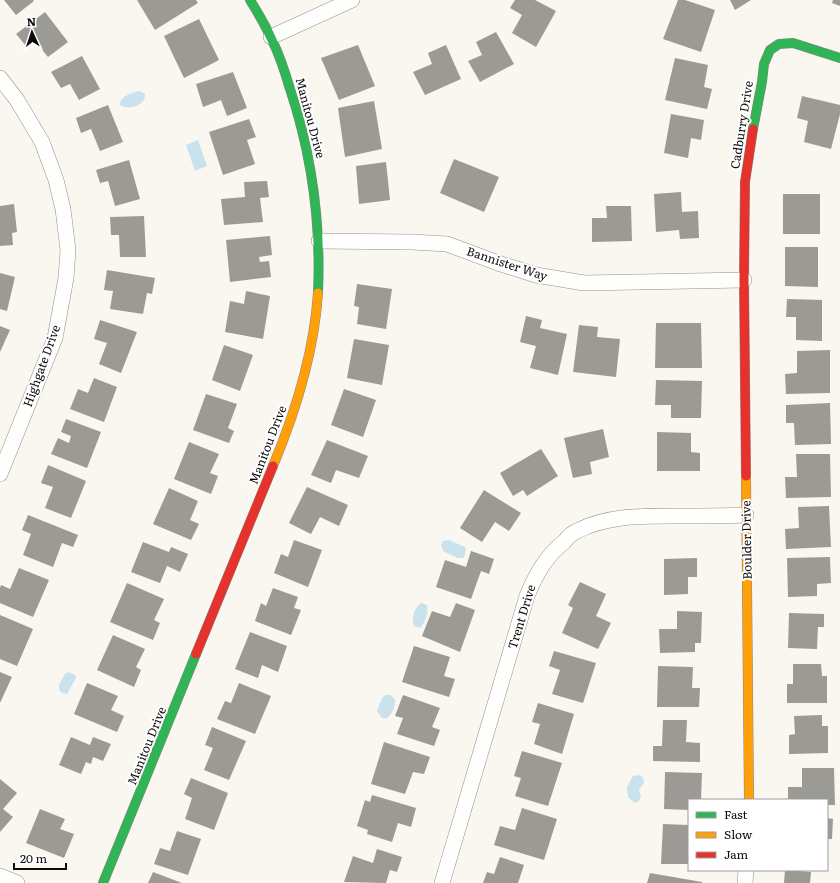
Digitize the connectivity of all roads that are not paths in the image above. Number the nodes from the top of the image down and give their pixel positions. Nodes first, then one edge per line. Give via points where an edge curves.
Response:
1 (250, 0) edge
2 (352, 0) edge
3 (271, 37) junction
4 (840, 58) edge
5 (0, 78) edge
6 (319, 241) junction
7 (744, 280) junction
8 (0, 474) edge
9 (746, 515) junction
10 (749, 799) edge
11 (746, 871) edge
12 (0, 876) edge
13 (17, 883) edge
14 (103, 883) edge
15 (442, 883) edge
16 (745, 883) edge

1 - 3 street, Manitou Drive
2 - 3 street
3 - 6 street, Manitou Drive via 301,124 308,156
4 - 7 street, Cadburry Drive via 792,43 779,44 770,50 764,64 745,182
5 - 8 street, Highgate Drive via 17,100 42,142 64,209 68,250 66,278 55,338
6 - 7 street, Bannister Way via 447,244 536,275 584,283
6 - 14 street, Manitou Drive via 313,335 304,378 288,429
7 - 9 street, Boulder Drive
9 - 10 street, Boulder Drive
9 - 15 street, Trent Drive via 656,516 600,521 575,532 542,564 527,596
11 - 16 street
12 - 13 street

